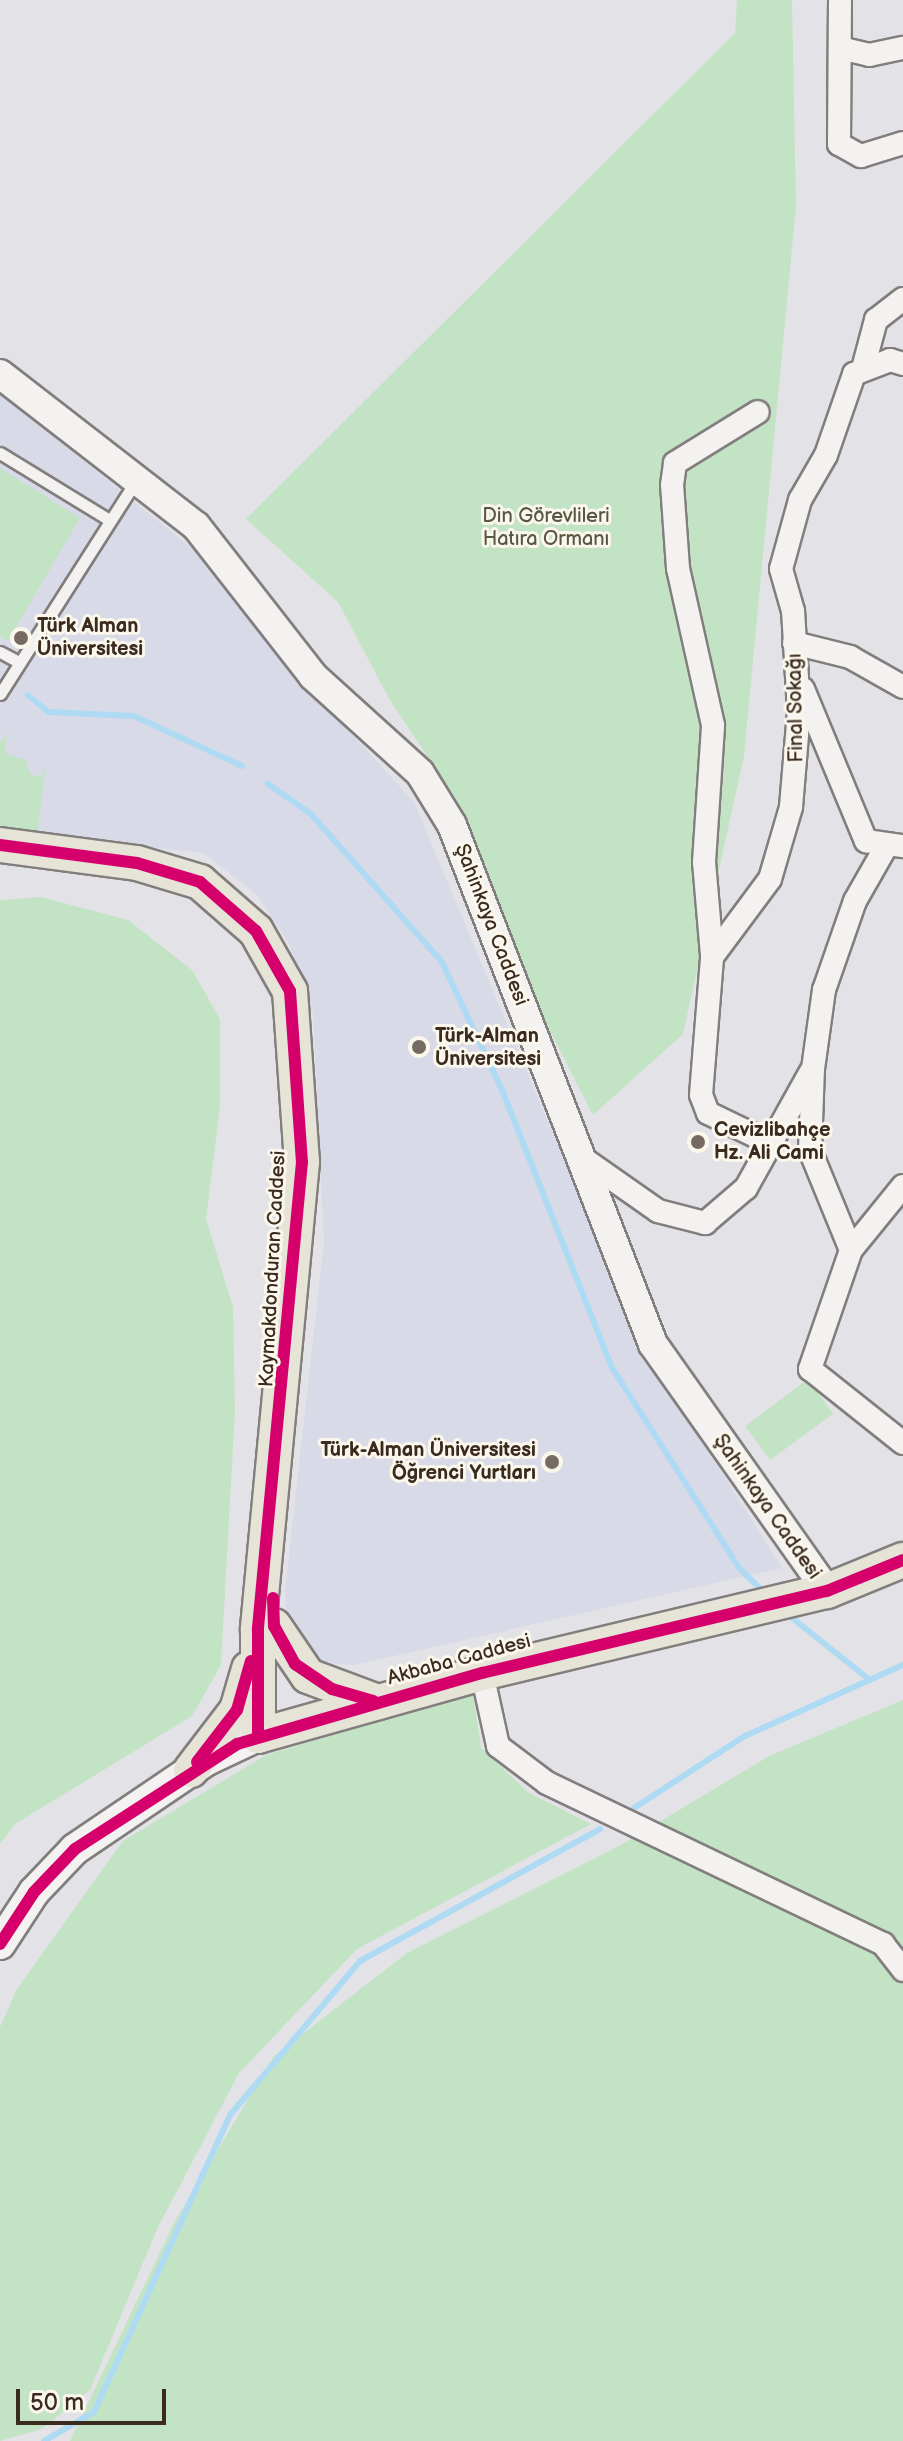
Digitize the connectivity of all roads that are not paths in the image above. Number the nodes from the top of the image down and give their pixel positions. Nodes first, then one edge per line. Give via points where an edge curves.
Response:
1 (840, 0) edge
2 (903, 48) edge
3 (844, 49) junction
4 (903, 143) edge
5 (903, 299) edge
6 (903, 364) edge
7 (864, 365) junction
8 (0, 374) edge
9 (758, 412) dead end
10 (0, 453) edge
11 (139, 476) junction
12 (106, 518) junction
13 (794, 643) junction
14 (0, 652) edge
15 (19, 662) junction
16 (795, 669) junction
17 (903, 687) edge
18 (0, 693) edge
19 (0, 845) edge
20 (895, 845) edge
21 (712, 957) junction
22 (813, 1069) junction
23 (770, 1143) junction
24 (580, 1157) junction
25 (903, 1186) edge
26 (851, 1250) junction
27 (903, 1443) edge
28 (903, 1560) edge
29 (827, 1591) junction
30 (266, 1628) junction
31 (482, 1673) junction
32 (378, 1702) junction
33 (269, 1733) junction
34 (191, 1770) junction
35 (0, 1944) edge
36 (903, 1970) edge

1 - 3 street
2 - 3 street via 869,55
3 - 4 street via 839,144 861,156
5 - 7 street, Final Sokağı via 876,320
6 - 7 street
7 - 13 street, Final Sokağı via 800,500 781,569
8 - 11 street, Şahinkaya Caddesi
9 - 21 street via 675,463 672,485 678,568 713,725 704,862
10 - 12 lane
11 - 12 lane
11 - 24 street, Şahinkaya Caddesi via 196,526 313,676 420,773 452,825
12 - 15 lane
13 - 16 street, Final Sokağı
13 - 17 street via 850,657
14 - 15 lane
15 - 18 lane
16 - 20 street via 866,841
16 - 21 street, Final Sokağı via 799,760 782,853
19 - 30 main road, Kaymakdonduran Caddesi via 137,863 200,882 256,931 290,991 302,1162
20 - 22 street via 855,901 824,990
21 - 23 street, Final Sokağı via 701,1095 708,1113
22 - 23 street
22 - 26 street via 810,1150
23 - 24 street via 746,1188 705,1223 658,1211
24 - 29 street, Şahinkaya Caddesi via 653,1344
25 - 26 street
26 - 27 street via 810,1369
28 - 29 main road, Akbaba Caddesi
29 - 31 main road, Akbaba Caddesi
30 - 32 main road via 308,1676
30 - 33 main road
30 - 34 main road via 242,1700
31 - 32 main road, Akbaba Caddesi
31 - 36 street via 498,1746 547,1783 883,1944
32 - 33 main road, Akbaba Caddesi
33 - 34 main road, Akbaba Caddesi
34 - 35 main road, Akbaba Caddesi via 75,1849 34,1892

